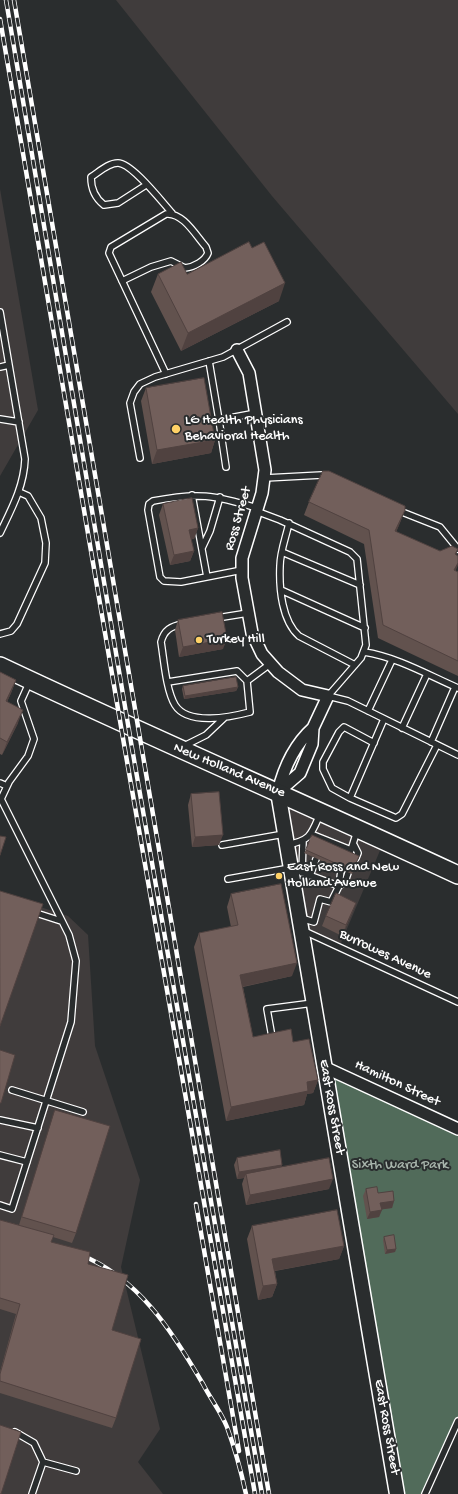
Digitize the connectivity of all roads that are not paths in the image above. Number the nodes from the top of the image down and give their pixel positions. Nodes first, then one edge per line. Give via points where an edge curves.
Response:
1 (146, 185) junction
2 (172, 213) junction
3 (122, 281) junction
4 (0, 312) edge
5 (287, 322) dead end
6 (237, 350) junction
7 (209, 361) junction
8 (0, 366) edge
9 (9, 366) junction
10 (166, 374) junction
11 (256, 413) junction
12 (0, 419) edge
13 (219, 420) junction
14 (19, 422) junction
15 (140, 458) dead end
16 (226, 467) dead end
17 (265, 478) junction
18 (338, 481) edge
19 (19, 492) junction
20 (192, 495) junction
21 (220, 497) junction
22 (388, 505) edge
23 (257, 509) junction
24 (289, 523) junction
25 (0, 533) edge
26 (202, 548) junction
27 (458, 549) edge
28 (282, 552) junction
29 (242, 570) junction
30 (207, 577) junction
31 (360, 585) junction
32 (281, 590) junction
33 (248, 612) junction
34 (211, 619) edge
35 (190, 623) edge
36 (365, 628) junction
37 (0, 634) edge
38 (364, 652) junction
39 (392, 660) junction
40 (270, 664) junction
41 (355, 665) junction
42 (0, 666) edge
43 (427, 674) junction
44 (30, 680) junction
45 (247, 681) junction
46 (168, 682) junction
47 (456, 687) edge
48 (328, 696) junction
49 (368, 711) junction
50 (224, 718) junction
51 (384, 719) junction
52 (313, 728) junction
53 (402, 728) junction
54 (374, 743) junction
55 (434, 744) junction
56 (178, 749) junction
57 (458, 754) edge
58 (0, 783) edge
59 (7, 786) junction
60 (278, 792) junction
61 (350, 798) junction
62 (321, 812) junction
63 (311, 834) junction
64 (286, 839) junction
65 (302, 841) junction
66 (222, 845) edge
67 (353, 845) junction
68 (356, 858) edge
69 (316, 859) edge
70 (296, 870) junction
71 (342, 870) edge
72 (348, 873) edge
73 (458, 875) edge
74 (310, 876) junction
75 (228, 878) dead end
76 (339, 886) junction
77 (23, 909) edge
78 (61, 921) junction
79 (300, 924) junction
80 (458, 1002) edge
81 (313, 1003) junction
82 (272, 1037) edge
83 (324, 1067) junction
84 (12, 1090) dead end
85 (46, 1101) junction
86 (83, 1112) dead end
87 (0, 1120) edge
88 (38, 1128) junction
89 (458, 1129) edge
90 (0, 1155) edge
91 (27, 1162) junction
92 (0, 1205) edge
93 (458, 1421) edge
94 (7, 1429) edge
95 (43, 1462) junction
96 (76, 1471) dead end
97 (32, 1494) edge
98 (397, 1494) edge
99 (425, 1494) edge

1 - 1 lane via 130,167 118,163 91,177 91,186 98,200 104,205 118,203
1 - 2 lane
2 - 3 lane via 166,214 111,247 109,253
2 - 3 lane via 180,216 206,248 206,258 190,268 171,261 164,262
3 - 10 lane
4 - 9 lane
5 - 6 lane
6 - 7 lane
6 - 11 street, Ross Street via 249,373
7 - 10 lane
7 - 13 lane
8 - 9 lane
9 - 14 lane
10 - 15 lane via 140,384 130,403
11 - 13 lane
11 - 17 street, Ross Street
12 - 14 lane
13 - 16 lane
14 - 19 lane via 25,459
17 - 18 lane via 322,475
17 - 23 street, Ross Street
19 - 25 lane
19 - 37 lane via 28,496 41,518 46,543 45,563 17,624 11,631
20 - 21 lane
20 - 26 lane
20 - 30 lane via 153,501 149,504 160,576 164,581 181,582
21 - 23 lane
21 - 26 lane
22 - 27 lane via 440,527
23 - 24 lane
23 - 29 street, Ross Street via 244,548
24 - 28 lane
24 - 31 lane via 354,554 358,564
26 - 30 lane
28 - 31 lane
28 - 32 lane
29 - 30 lane
29 - 33 street, Ross Street
31 - 36 lane
32 - 36 lane
32 - 41 lane via 287,620 292,630
33 - 34 lane
33 - 40 street, Ross Street via 252,633
35 - 46 lane via 175,625 162,636
36 - 38 lane
38 - 39 lane
38 - 41 lane
39 - 43 lane
39 - 49 lane
40 - 45 lane
40 - 48 street, Ross Street via 302,690
41 - 48 lane
42 - 44 main road, New Holland Avenue
43 - 47 lane
43 - 53 lane
44 - 56 main road, New Holland Avenue
44 - 59 lane via 21,701 34,739 28,756
45 - 46 lane via 237,671
45 - 50 lane via 250,712
46 - 50 lane via 175,706 182,712 191,716
47 - 55 lane
48 - 49 lane
48 - 52 street
49 - 51 lane
50 - 56 lane via 206,735
51 - 53 lane
51 - 54 lane
52 - 60 street via 301,739 287,764
52 - 60 street via 312,744 300,773
53 - 55 lane
54 - 61 lane
54 - 61 lane via 344,727 338,732 323,762 323,769 332,788
55 - 57 lane
55 - 61 lane via 402,814 396,818
56 - 60 main road, New Holland Avenue
58 - 59 lane
59 - 78 lane via 0,799
60 - 62 main road, New Holland Avenue
60 - 64 street, East Ross Street
62 - 63 lane
62 - 67 main road, New Holland Avenue
63 - 65 lane
63 - 67 lane via 323,841
64 - 65 lane
64 - 66 lane
64 - 70 street, East Ross Street
65 - 70 lane
67 - 68 lane via 358,854
67 - 73 main road, New Holland Avenue
69 - 74 lane
70 - 74 lane
70 - 75 lane
70 - 79 street, East Ross Street
71 - 76 lane
72 - 76 lane via 345,882
74 - 76 lane
76 - 79 lane via 332,902 320,899 314,922
77 - 78 lane
78 - 85 lane via 69,935 76,961 75,976 71,1022
79 - 80 lane, Burrowes Avenue
79 - 81 street, East Ross Street
81 - 82 lane via 267,1009
81 - 83 street, East Ross Street
83 - 89 street, Hamilton Street
83 - 98 street, East Ross Street
84 - 85 lane
85 - 86 lane
85 - 88 lane
87 - 88 lane
88 - 91 lane
90 - 91 lane
91 - 92 lane via 12,1209
93 - 99 lane
94 - 95 lane via 25,1436 34,1443
95 - 96 lane
95 - 97 lane

